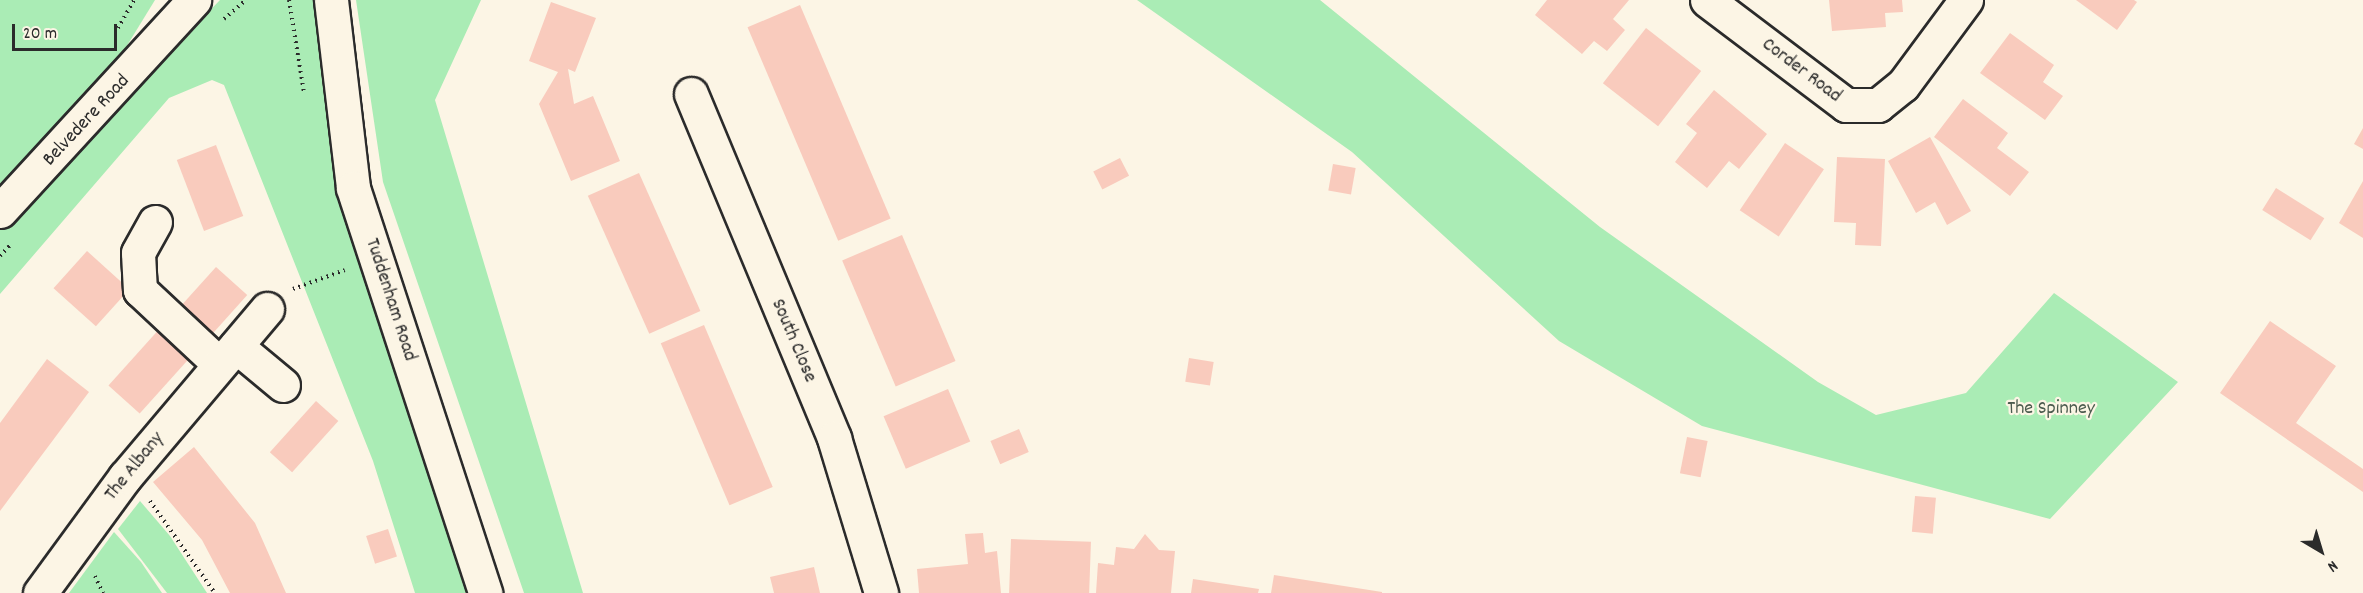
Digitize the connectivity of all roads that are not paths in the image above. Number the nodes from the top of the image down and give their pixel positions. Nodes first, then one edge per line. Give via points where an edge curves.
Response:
1 (194, 0) edge
2 (331, 0) edge
3 (1707, 0) edge
4 (1966, 0) edge
5 (691, 94) dead end
6 (0, 211) edge
7 (155, 222) dead end
8 (267, 309) road end
9 (228, 355) junction
10 (283, 385) dead end
11 (40, 593) edge
12 (485, 593) edge
13 (881, 593) edge

1 - 6 street, Belvedere Road
2 - 12 street, Tuddenham Road via 353,188
3 - 4 street, Corder Road via 1846,105 1878,105 1903,85
5 - 13 street, South Close via 834,438
7 - 9 street via 138,252 140,290
8 - 9 street, The Albany
9 - 10 street
9 - 11 street, The Albany via 126,477

